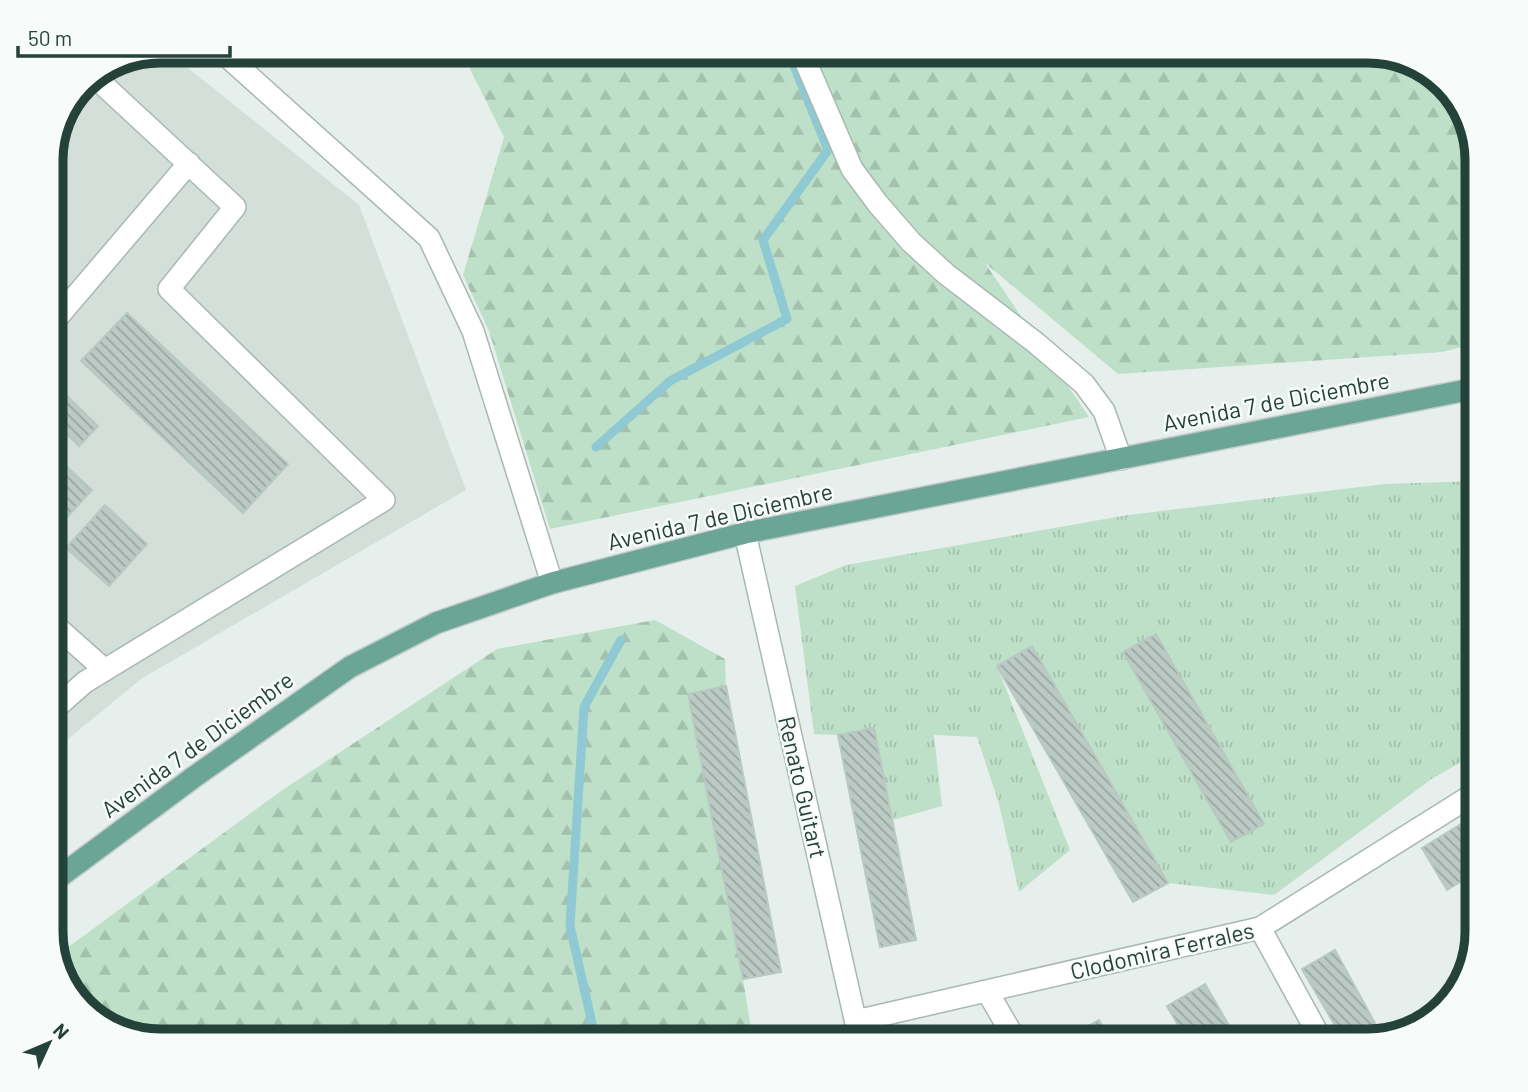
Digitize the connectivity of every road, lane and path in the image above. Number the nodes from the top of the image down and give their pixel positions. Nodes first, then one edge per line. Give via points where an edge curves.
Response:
1 (234, 63) edge
2 (807, 63) edge
3 (101, 83) edge
4 (190, 163) junction
5 (63, 311) edge
6 (1465, 390) edge
7 (1121, 459) junction
8 (745, 533) junction
9 (552, 583) junction
10 (63, 633) edge
11 (105, 670) junction
12 (63, 701) edge
13 (1465, 800) edge
14 (63, 874) edge
15 (1260, 928) junction
16 (987, 991) junction
17 (858, 1029) edge
18 (864, 1029) edge
19 (1009, 1029) edge
20 (1315, 1029) edge

1 - 9 street via 429,238 473,331
2 - 7 street via 852,169 878,204 946,274 1084,384 1104,411
3 - 4 street
4 - 5 street
4 - 11 street via 234,207 169,289 384,500
6 - 7 main road, Avenida 7 de Diciembre
7 - 8 main road, Avenida 7 de Diciembre
8 - 9 main road, Avenida 7 de Diciembre
8 - 17 street, Renato Guitart
9 - 14 main road, Avenida 7 de Diciembre via 436,623 351,667
10 - 11 street
11 - 12 street
13 - 15 street, Clodomira Ferrales
15 - 16 street, Clodomira Ferrales
15 - 20 street
16 - 18 street, Clodomira Ferrales
16 - 19 street

